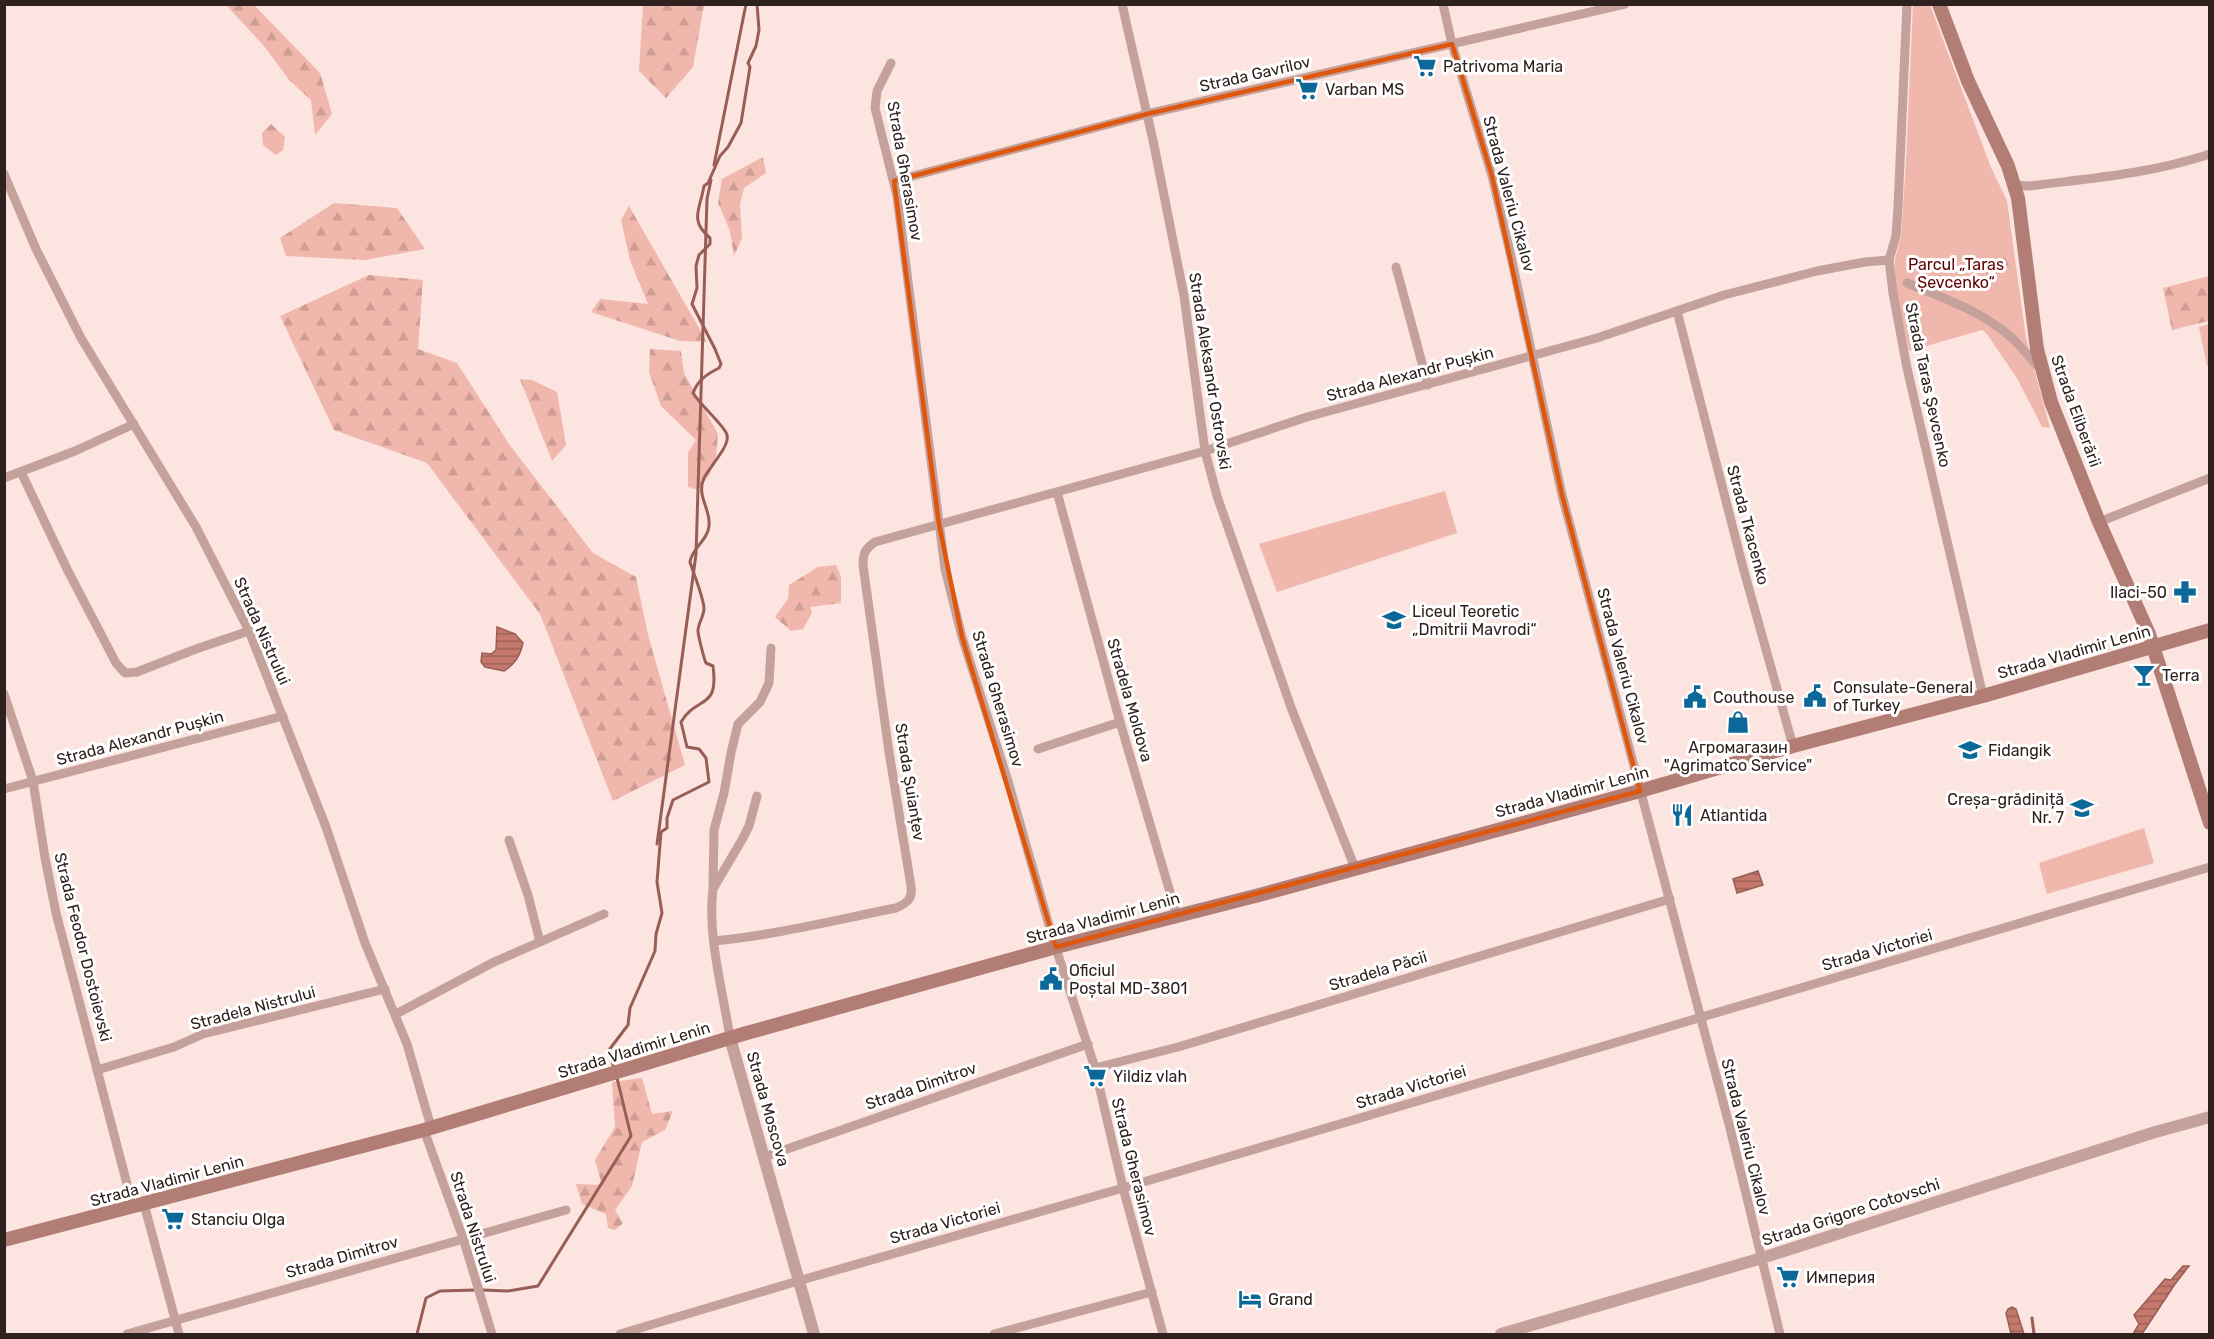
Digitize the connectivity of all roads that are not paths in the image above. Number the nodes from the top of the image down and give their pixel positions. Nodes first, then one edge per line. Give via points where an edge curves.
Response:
1 (1122, 4) edge
2 (1443, 4) edge
3 (1625, 4) edge
4 (1907, 4) edge
5 (1939, 4) edge
6 (1452, 44) junction
7 (891, 63) dead end
8 (1147, 114) junction
9 (2210, 154) edge
10 (4, 174) edge
11 (894, 181) junction
12 (2014, 185) junction
13 (1889, 260) junction
14 (1396, 267) dead end
15 (1907, 283) dead end
16 (1677, 311) junction
17 (1532, 357) junction
18 (2042, 371) junction
19 (1428, 385) junction
20 (134, 424) junction
21 (1205, 451) junction
22 (21, 472) junction
23 (4, 478) edge
24 (2210, 478) edge
25 (1057, 492) junction
26 (2099, 522) junction
27 (939, 524) junction
28 (2210, 630) edge
29 (249, 631) junction
30 (2153, 647) junction
31 (771, 648) dead end
32 (4, 694) edge
33 (1983, 696) junction
34 (283, 716) junction
35 (1120, 722) junction
36 (1793, 746) junction
37 (1038, 749) dead end
38 (33, 781) junction
39 (4, 789) edge
40 (1640, 791) junction
41 (757, 795) dead end
42 (2210, 823) edge
43 (509, 840) dead end
44 (2210, 867) edge
45 (1355, 868) junction
46 (713, 889) junction
47 (1670, 899) junction
48 (603, 915) dead end
49 (1177, 916) junction
50 (714, 941) junction
51 (540, 942) junction
52 (1056, 947) junction
53 (385, 989) junction
54 (396, 1014) junction
55 (1700, 1017) junction
56 (730, 1038) junction
57 (1088, 1044) junction
58 (1095, 1068) junction
59 (97, 1070) junction
60 (2210, 1117) edge
61 (428, 1128) junction
62 (764, 1157) junction
63 (1123, 1188) junction
64 (139, 1206) junction
65 (566, 1210) dead end
66 (463, 1238) junction
67 (4, 1240) edge
68 (1762, 1258) junction
69 (798, 1281) junction
70 (1152, 1292) junction
71 (175, 1321) junction
72 (127, 1335) edge
73 (178, 1335) edge
74 (492, 1335) edge
75 (620, 1335) edge
76 (814, 1335) edge
77 (994, 1335) edge
78 (1163, 1335) edge
79 (1501, 1335) edge
80 (1780, 1335) edge

1 - 8 street, Strada Aleksandr Ostrovski
2 - 6 street, Strada Valeriu Cikalov
3 - 6 street, Strada Gavrilov
4 - 13 street, Strada Taras Șevcenko via 1896,236
5 - 12 main road, Strada Eliberării
6 - 8 street, Strada Gavrilov
6 - 17 street, Strada Valeriu Cikalov via 1492,176
7 - 11 street, Strada Gherasimov via 877,91 875,108
8 - 11 street, Strada Gavrilov
8 - 21 street, Strada Aleksandr Ostrovski via 1184,296
9 - 12 street via 2136,173
10 - 20 street, Strada Nistrului via 81,338
11 - 27 street, Strada Gherasimov
12 - 18 main road, Strada Eliberării
13 - 16 street, Strada Alexandr Pușkin via 1817,271
13 - 33 street, Strada Taras Șevcenko via 1907,368
14 - 19 street
15 - 18 street via 1986,319 2017,343
16 - 17 street, Strada Alexandr Pușkin
16 - 36 street, Strada Tkacenko
17 - 19 street, Strada Alexandr Pușkin
17 - 40 street, Strada Valeriu Cikalov via 1562,495
18 - 26 main road, Strada Eliberării
19 - 21 street, Strada Alexandr Pușkin via 1307,417
20 - 22 street
20 - 29 street, Strada Nistrului via 196,527
21 - 25 street, Strada Alexandr Pușkin
21 - 45 street, Strada Aleksandr Ostrovski via 1292,710
22 - 23 street
22 - 29 street via 73,582 125,673
24 - 26 street
25 - 27 street, Strada Alexandr Pușkin
25 - 35 street, Stradela Moldova
26 - 30 main road, Strada Eliberării
27 - 50 street, Strada Șuianțev via 875,542 863,554 910,898 896,908 756,937
27 - 52 street, Strada Gherasimov via 945,569 962,637
28 - 30 main road, Strada Vladimir Lenin
29 - 34 street, Strada Nistrului
30 - 33 main road, Strada Vladimir Lenin
30 - 42 main road, Strada Eliberării
31 - 46 street, Strada Moscova via 769,683 760,702 738,724 731,753 714,830
32 - 38 street, Strada Feodor Dostoievski
33 - 36 main road, Strada Vladimir Lenin
34 - 38 street, Strada Alexandr Pușkin
34 - 53 street, Strada Nistrului
35 - 37 street
35 - 49 street, Stradela Moldova
36 - 40 main road, Strada Vladimir Lenin
38 - 39 street, Strada Alexandr Pușkin
38 - 59 street, Strada Feodor Dostoievski via 57,913
40 - 45 main road, Strada Vladimir Lenin
40 - 47 street, Strada Valeriu Cikalov
41 - 46 street, Strada Moscova via 749,826
43 - 51 street
44 - 55 street, Strada Victoriei
45 - 49 main road, Strada Vladimir Lenin
46 - 50 street, Strada Moscova
47 - 55 street, Strada Valeriu Cikalov
47 - 58 street, Stradela Păcii via 1178,1047
48 - 51 street
49 - 52 main road, Strada Vladimir Lenin
50 - 56 street, Strada Moscova
51 - 54 street via 463,977
52 - 56 main road, Strada Vladimir Lenin
52 - 57 street, Strada Gherasimov
53 - 54 street, Strada Nistrului
53 - 59 street, Stradela Nistrului via 203,1034
54 - 61 street, Strada Nistrului
55 - 63 street, Strada Victoriei
55 - 68 street, Strada Valeriu Cikalov
56 - 61 main road, Strada Vladimir Lenin
56 - 62 street, Strada Moscova
57 - 58 street, Strada Gherasimov
57 - 62 street, Strada Dimitrov
58 - 63 street, Strada Gherasimov
59 - 64 street, Strada Feodor Dostoievski
60 - 68 street, Strada Grigore Cotovschi
61 - 64 main road, Strada Vladimir Lenin
61 - 66 street, Strada Nistrului
62 - 69 street, Strada Moscova
63 - 69 street, Strada Victoriei
63 - 70 street, Strada Gherasimov
64 - 67 main road, Strada Vladimir Lenin
64 - 71 street, Strada Feodor Dostoievski
65 - 66 street, Strada Dimitrov
66 - 71 street, Strada Dimitrov
66 - 74 street, Strada Nistrului
68 - 79 street, Strada Grigore Cotovschi
68 - 80 street, Strada Valeriu Cikalov
69 - 75 street, Strada Victoriei
69 - 76 street, Strada Moscova
70 - 77 street
70 - 78 street, Strada Gherasimov
71 - 72 street, Strada Dimitrov
71 - 73 street, Strada Feodor Dostoievski

